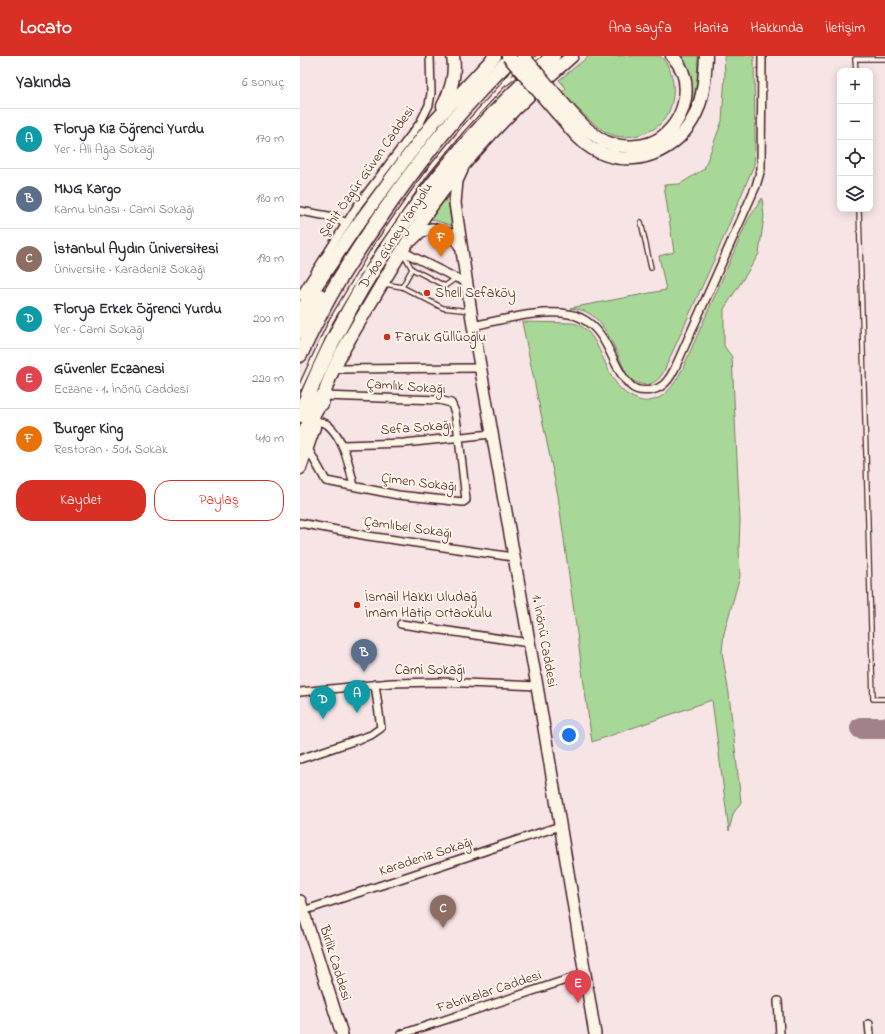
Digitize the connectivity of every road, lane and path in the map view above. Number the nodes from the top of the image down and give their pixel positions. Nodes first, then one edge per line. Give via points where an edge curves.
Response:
1 (430, 56) edge
2 (454, 56) edge
3 (495, 56) edge
4 (508, 56) edge
5 (527, 56) edge
6 (539, 56) edge
7 (572, 56) edge
8 (575, 56) edge
9 (672, 56) edge
10 (706, 56) edge
11 (762, 56) edge
12 (519, 59) edge
13 (885, 59) edge
14 (556, 62) edge
15 (856, 68) edge
16 (502, 86) junction
17 (563, 111) junction
18 (434, 122) junction
19 (465, 164) junction
20 (300, 211) edge
21 (859, 212) edge
22 (641, 222) dead end
23 (346, 223) junction
24 (375, 225) junction
25 (402, 251) junction
26 (462, 254) junction
27 (650, 268) dead end
28 (412, 269) junction
29 (461, 280) junction
30 (382, 283) junction
31 (311, 287) junction
32 (402, 287) junction
33 (300, 296) edge
34 (471, 311) junction
35 (300, 313) edge
36 (473, 326) junction
37 (300, 331) edge
38 (300, 355) edge
39 (480, 368) junction
40 (335, 369) junction
41 (300, 388) edge
42 (323, 396) junction
43 (300, 415) edge
44 (317, 421) junction
45 (491, 434) junction
46 (459, 438) junction
47 (342, 445) junction
48 (304, 446) edge
49 (300, 468) edge
50 (354, 486) junction
51 (300, 523) edge
52 (513, 557) junction
53 (401, 624) dead end
54 (529, 643) junction
55 (375, 684) junction
56 (537, 686) junction
57 (300, 692) edge
58 (885, 699) edge
59 (300, 759) edge
60 (560, 826) junction
61 (301, 908) edge
62 (584, 974) junction
63 (778, 1001) dead end
64 (869, 1024) dead end
65 (342, 1034) edge
66 (402, 1034) edge
67 (595, 1034) edge
68 (780, 1034) edge
69 (870, 1034) edge

1 - 23 street, Şehit Özgür Güven Caddesi via 431,93 429,105 420,123
2 - 18 main road via 453,83
3 - 18 main road
4 - 17 main road, bridge
5 - 12 lane
6 - 16 lane
7 - 14 main road, D-100 Güney Yanyolu
8 - 14 main road
9 - 17 main road via 682,71 686,86 685,100 674,124 654,142 629,147 606,142
10 - 17 main road via 704,88 696,113 672,144 652,154 629,158 605,154 583,141
11 - 36 street via 760,174 667,382 658,389 644,391 632,388 597,330 580,317 540,314
12 - 16 lane
12 - 17 main road, bridge
12 - 24 highway via 481,88 439,136
13 - 15 lane via 855,60
14 - 19 main road, D-100 Güney Yanyolu
14 - 43 highway via 522,83 476,131 417,205 366,282 342,324
16 - 41 lane via 426,174 383,236 331,321
18 - 31 main road
19 - 25 main road, D-100 Güney Yanyolu via 433,204
19 - 26 main road, 1. İnönü Caddesi via 457,181 455,194
20 - 23 street via 334,217
21 - 58 lane via 873,699
22 - 27 lane
23 - 31 street, Şehit Özgür Güven Caddesi
24 - 37 highway via 350,250
24 - 38 highway via 346,268
25 - 26 main road via 422,230 432,229 457,238
25 - 28 lane
25 - 29 street
25 - 30 main road, D-100 Güney Yanyolu
26 - 29 main road, 1. İnönü Caddesi
28 - 29 lane via 445,286
28 - 32 lane
29 - 34 main road, 1. İnönü Caddesi
30 - 32 lane
30 - 40 main road, D-100 Güney Yanyolu
31 - 33 street, Şehit Özgür Güven Caddesi
31 - 35 main road
32 - 34 lane via 443,308
34 - 36 main road, 1. İnönü Caddesi
36 - 39 main road, 1. İnönü Caddesi
39 - 40 street
39 - 45 main road, 1. İnönü Caddesi
40 - 42 main road, D-100 Güney Yanyolu
42 - 44 main road, D-100 Güney Yanyolu
42 - 46 street, Çamlık Sokağı via 440,400 451,404 455,412
42 - 48 highway via 314,412
44 - 47 street via 327,424
44 - 48 main road, D-100 Güney Yanyolu
45 - 46 street, Sefa Sokağı
45 - 52 main road, 1. İnönü Caddesi
46 - 47 street, Sefa Sokağı
46 - 50 street, Çimen Sokağı via 466,500 463,502 398,495
47 - 50 street
48 - 49 main road, D-100 Güney Yanyolu
48 - 50 street via 326,481
51 - 52 street, Çamlıbel Sokağı via 368,536
52 - 54 main road, 1. İnönü Caddesi
53 - 54 street
54 - 56 main road, 1. İnönü Caddesi
55 - 56 street, Cami Sokağı via 440,682
55 - 57 street, Cami Sokağı
55 - 59 street via 381,728 371,735
56 - 60 main road, 1. İnönü Caddesi
60 - 61 street, Karadeniz Sokağı
60 - 62 main road, 1. İnönü Caddesi
61 - 65 main road, Birlik Caddesi
62 - 66 street, Fabrikalar Caddesi
62 - 67 main road, 1. İnönü Caddesi
63 - 68 street
64 - 69 street

